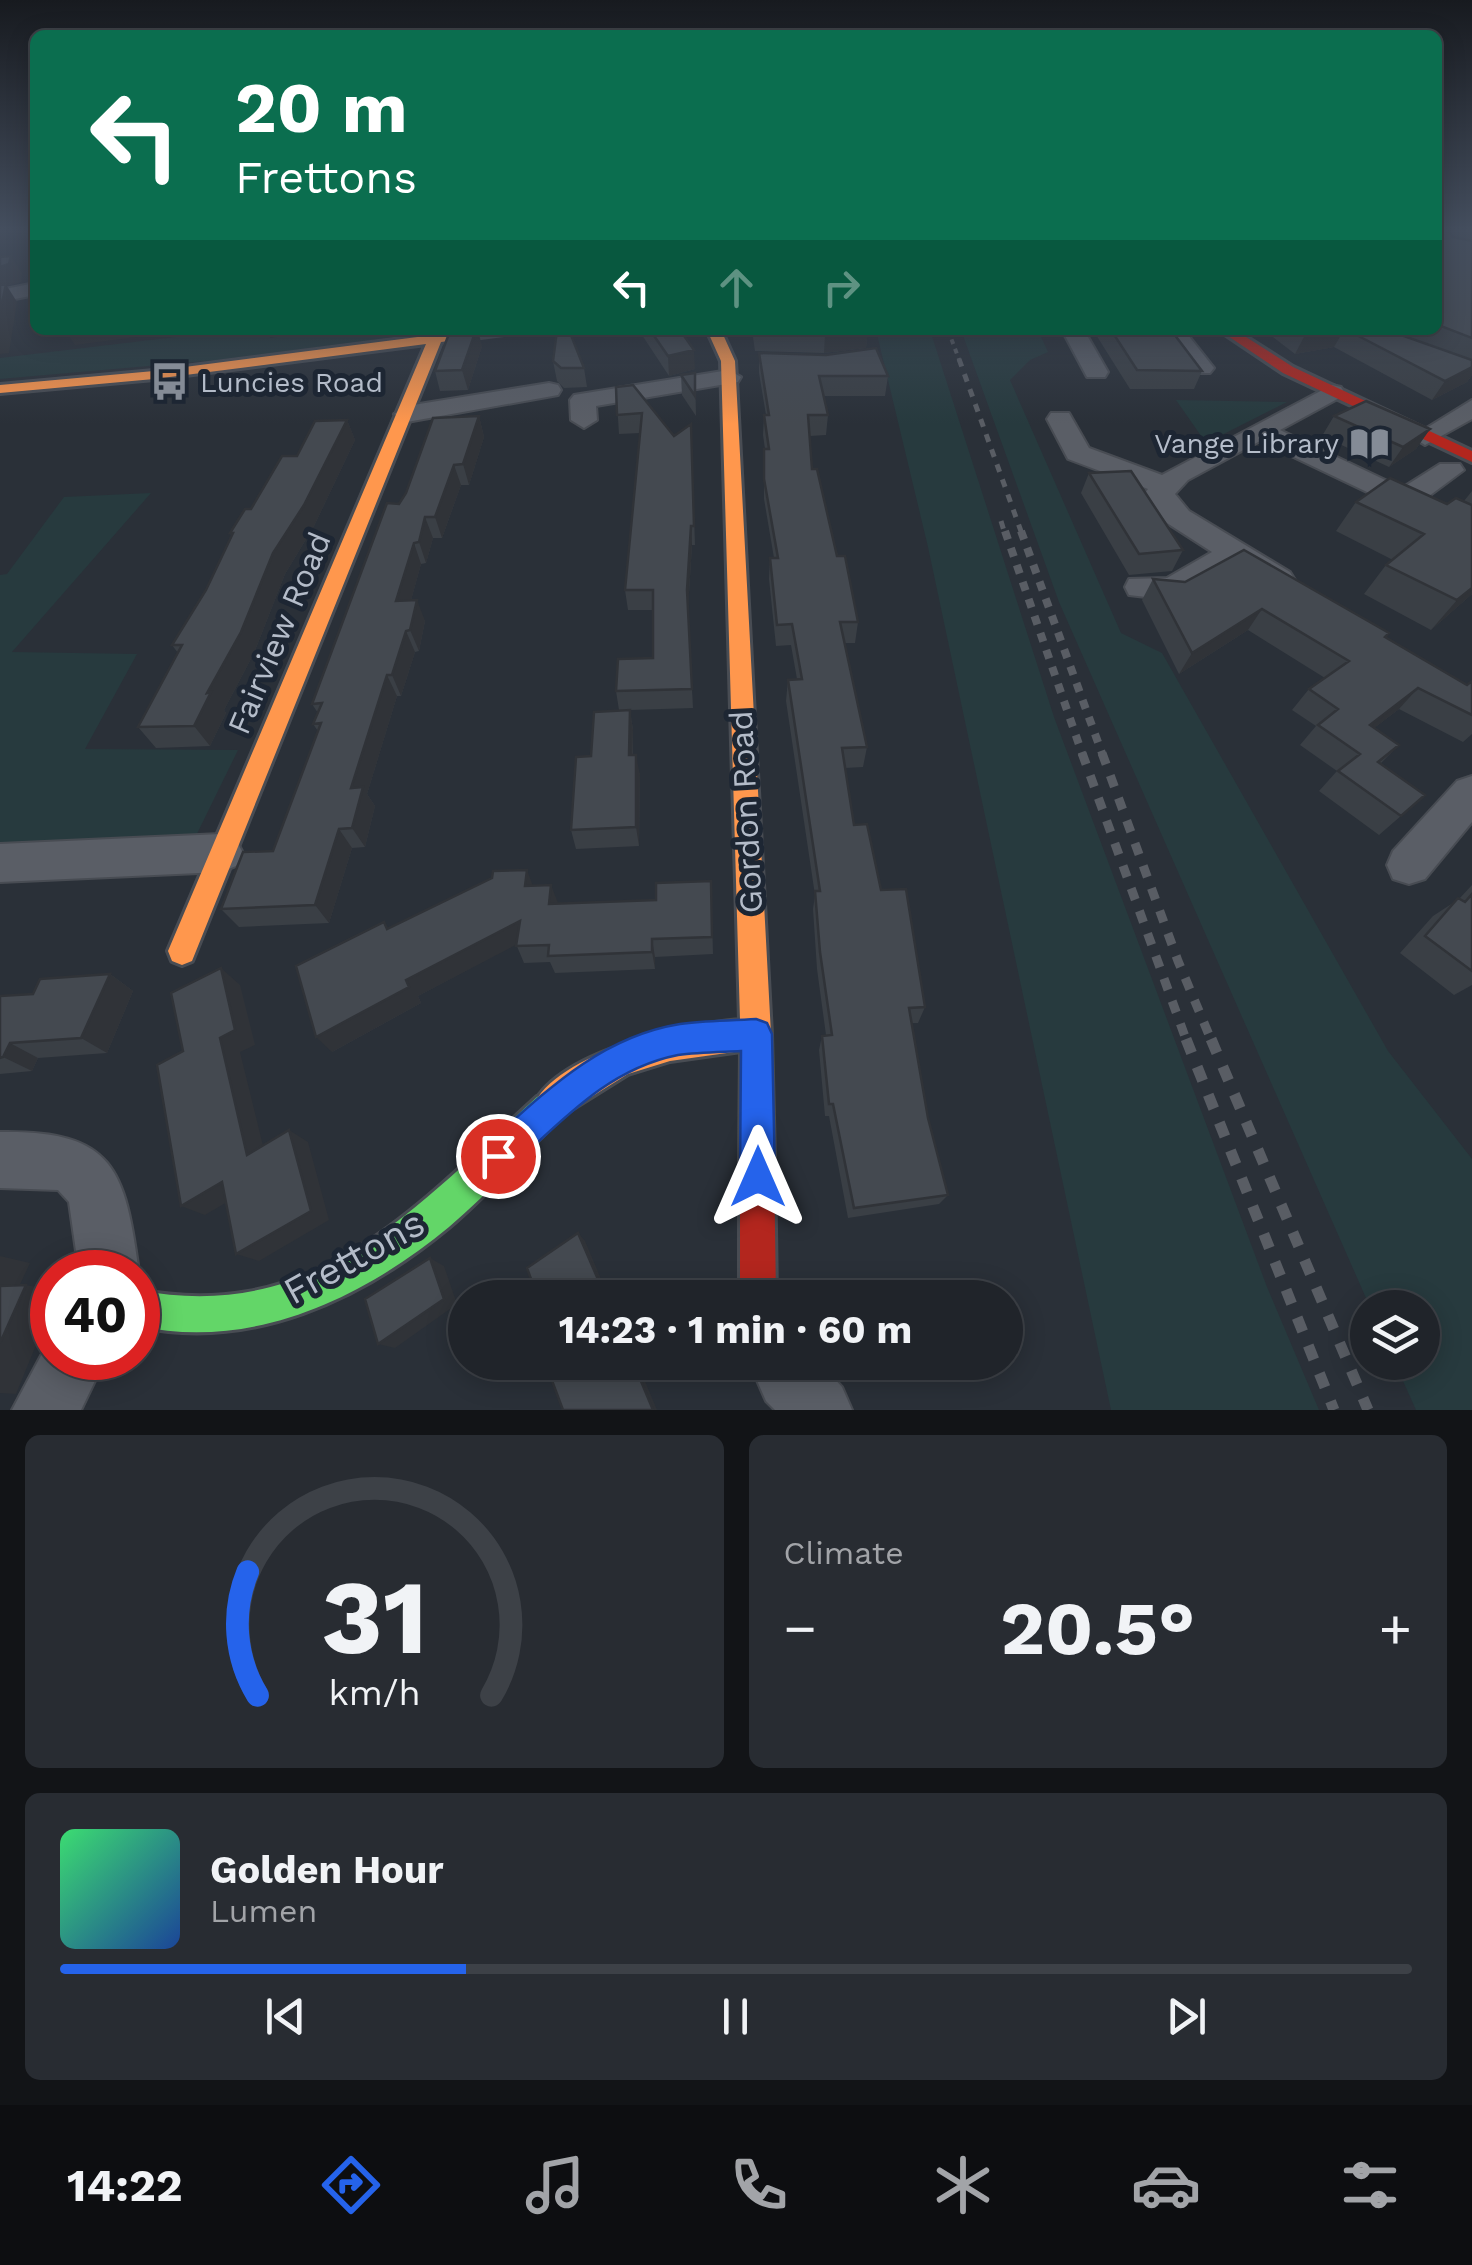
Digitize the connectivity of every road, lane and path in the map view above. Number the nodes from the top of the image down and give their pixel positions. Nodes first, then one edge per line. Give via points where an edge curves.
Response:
1 (470, 335) edge
2 (716, 335) edge
3 (1076, 335) edge
4 (1176, 335) edge
5 (1234, 335) edge
6 (435, 340) junction
7 (760, 362) edge
8 (1202, 368) edge
9 (729, 369) junction
10 (1096, 372) dead end
11 (0, 389) edge
12 (549, 390) dead end
13 (1332, 392) junction
14 (1472, 408) edge
15 (407, 414) junction
16 (1060, 419) dead end
17 (584, 420) dead end
18 (1260, 431) junction
19 (1425, 438) junction
20 (1461, 464) edge
21 (1163, 485) junction
22 (1404, 500) junction
23 (1472, 533) edge
24 (1232, 553) junction
25 (1142, 586) dead end
26 (1307, 596) edge
27 (1472, 793) edge
28 (220, 853) junction
29 (0, 863) edge
30 (1409, 865) dead end
31 (182, 952) dead end
32 (756, 1034) junction
33 (0, 1160) edge
34 (107, 1250) edge
35 (758, 1280) edge
36 (160, 1316) edge
37 (62, 1380) edge
38 (791, 1380) edge
39 (45, 1410) edge
40 (820, 1410) edge

1 - 6 street
2 - 9 street, Gordon Road
3 - 10 street
4 - 8 street
5 - 13 street
6 - 11 street
6 - 15 street, Fairview Road
7 - 9 street
9 - 17 street via 584,400
9 - 32 street, Gordon Road
12 - 15 street
13 - 18 street
13 - 19 street
14 - 19 street
15 - 28 street, Fairview Road
16 - 21 street via 1078,453
18 - 21 street
18 - 22 street
19 - 20 street
20 - 22 street
21 - 24 street via 1158,494 1164,505
22 - 23 street
24 - 25 street via 1172,589
24 - 26 street
27 - 30 street
28 - 29 street
28 - 31 street, Fairview Road
32 - 35 street, Gordon Road
32 - 36 street, Frettons via 678,1040 583,1080 414,1233 319,1285 229,1318
33 - 34 street via 46,1157 81,1170 100,1196
37 - 39 street
38 - 40 street

